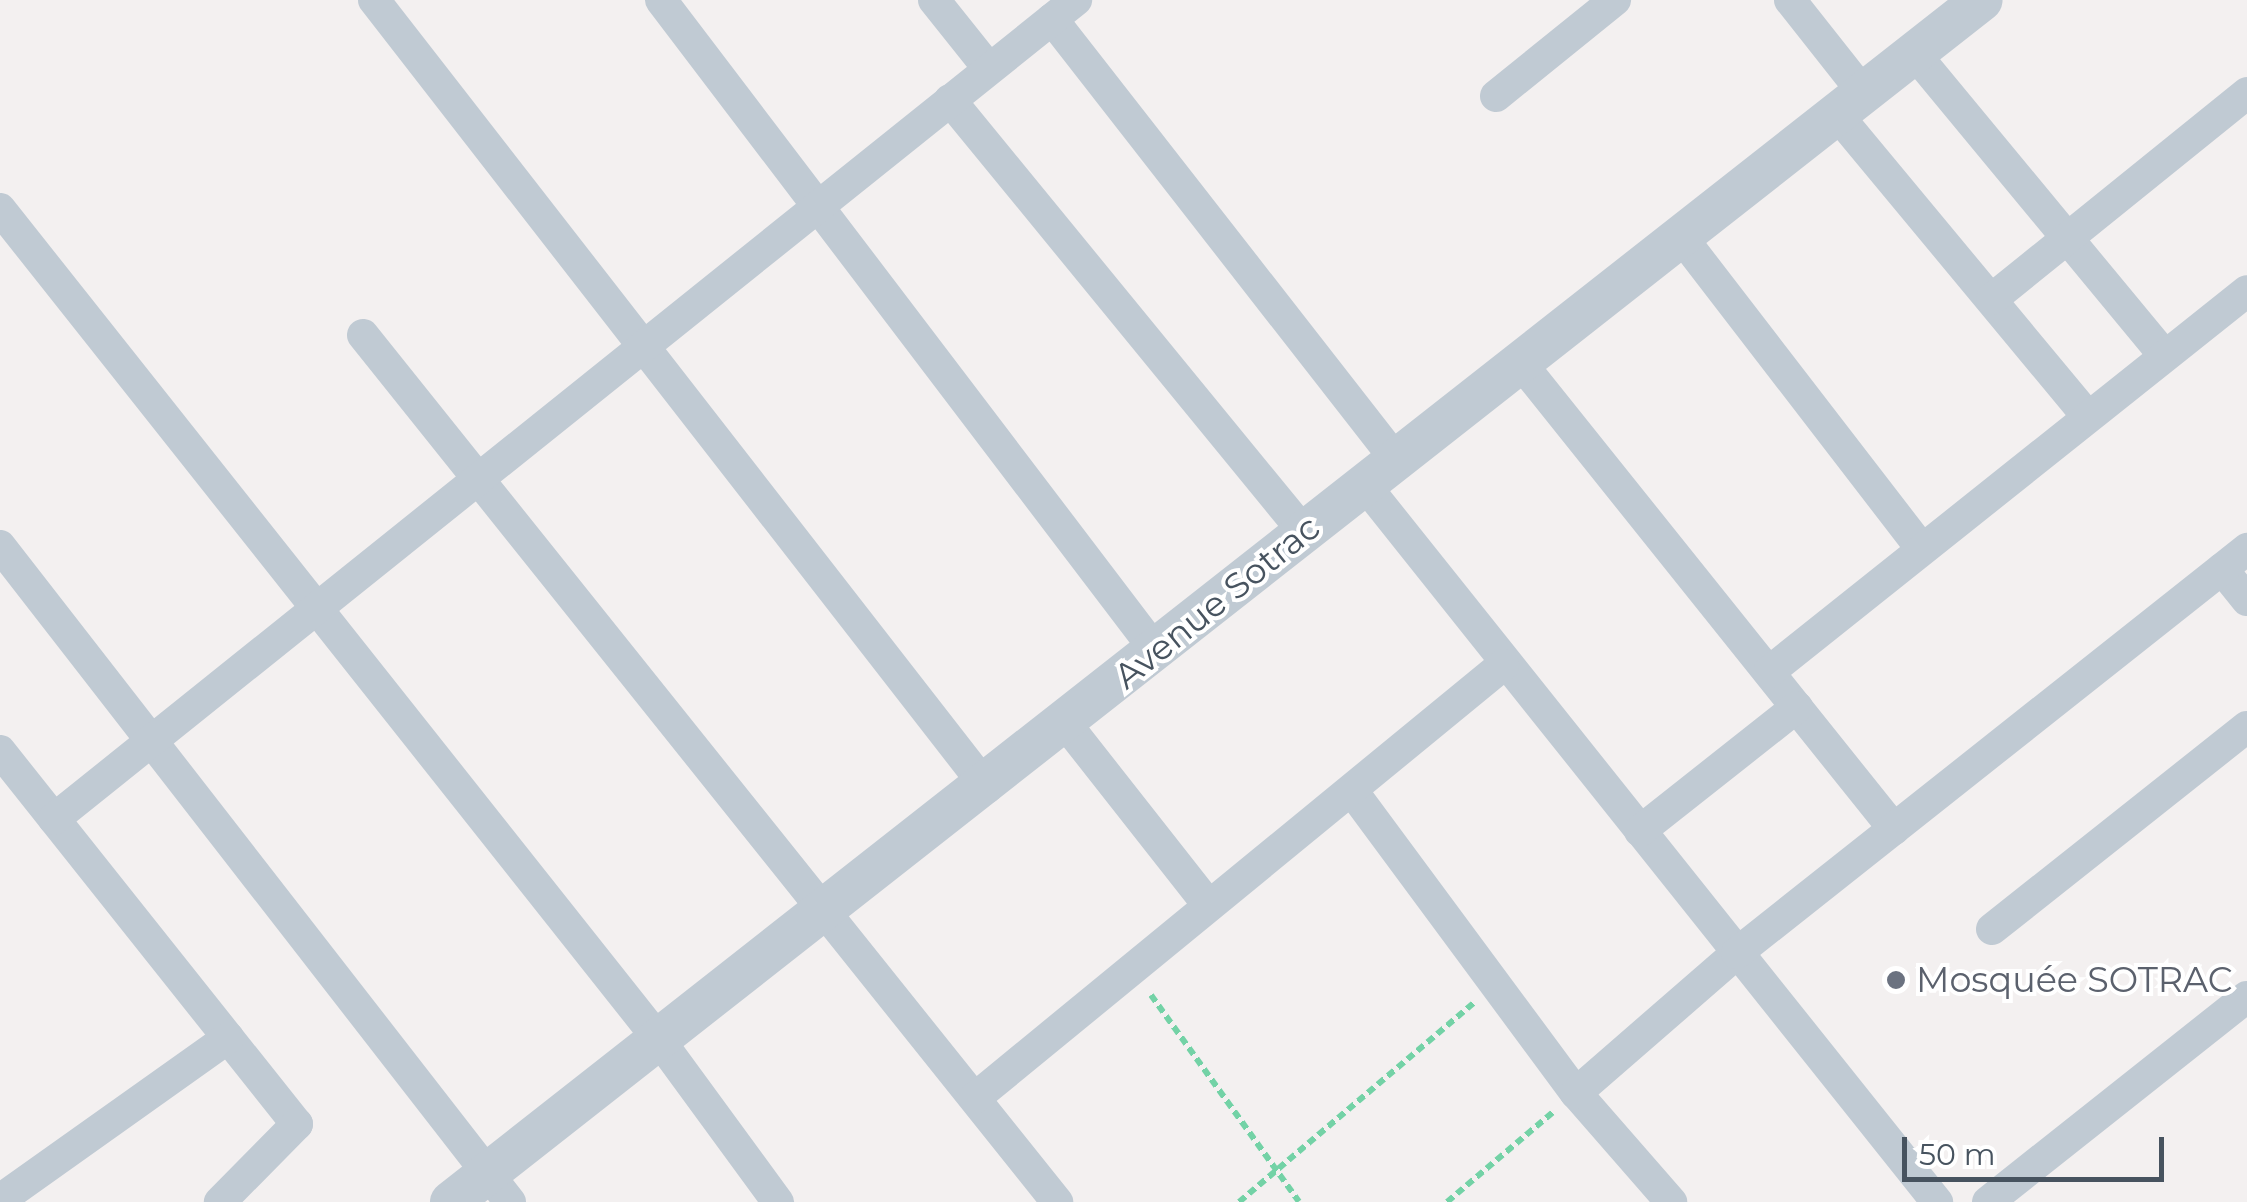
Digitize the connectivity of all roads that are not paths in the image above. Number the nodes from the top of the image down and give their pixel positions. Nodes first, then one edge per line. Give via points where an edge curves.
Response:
1 (374, 0) edge
2 (661, 0) edge
3 (934, 0) edge
4 (1614, 0) edge
5 (1790, 0) edge
6 (1982, 0) edge
7 (1064, 9) edge
8 (1915, 54) junction
9 (990, 69) junction
10 (2247, 93) edge
11 (1496, 96) dead end
12 (950, 100) junction
13 (1852, 106) junction
14 (818, 207) junction
15 (0, 209) edge
16 (2067, 238) junction
17 (1684, 239) junction
18 (2247, 291) edge
19 (1992, 300) junction
20 (364, 335) dead end
21 (644, 346) junction
22 (2164, 355) junction
23 (1524, 366) junction
24 (2087, 416) junction
25 (1380, 472) junction
26 (481, 476) junction
27 (1303, 531) junction
28 (0, 546) edge
29 (1922, 549) junction
30 (2234, 559) edge
31 (2247, 600) edge
32 (317, 608) junction
33 (1156, 651) junction
34 (1503, 665) junction
35 (1769, 672) junction
36 (1797, 707) junction
37 (1066, 724) junction
38 (2247, 727) edge
39 (150, 742) junction
40 (0, 751) edge
41 (987, 788) junction
42 (1352, 792) junction
43 (54, 819) junction
44 (1894, 830) junction
45 (1640, 831) junction
46 (1209, 906) junction
47 (827, 912) junction
48 (1992, 929) dead end
49 (1737, 953) junction
50 (2247, 997) edge
51 (228, 1038) junction
52 (660, 1041) junction
53 (1576, 1093) junction
54 (974, 1098) junction
55 (499, 1188) edge
56 (0, 1200) edge
57 (220, 1202) edge
58 (451, 1202) edge
59 (778, 1202) edge
60 (1057, 1202) edge
61 (1671, 1202) edge
62 (1937, 1202) edge
63 (1988, 1202) edge

1 - 21 street
2 - 14 street
3 - 9 street
4 - 11 street
5 - 13 street
6 - 8 street, Avenue Sotrac
7 - 9 street
7 - 25 street
8 - 13 street, Avenue Sotrac
8 - 16 street
9 - 12 street
10 - 16 street
12 - 14 street
12 - 27 street
13 - 17 street, Avenue Sotrac
13 - 19 street
14 - 21 street
14 - 33 street
15 - 32 street
16 - 19 street
16 - 22 street
17 - 23 street, Avenue Sotrac
17 - 29 street
18 - 22 street
19 - 24 street
20 - 26 street
21 - 26 street
21 - 41 street
22 - 24 street
23 - 25 street, Avenue Sotrac
23 - 35 street
24 - 29 street
25 - 27 street, Avenue Sotrac
25 - 34 street
26 - 32 street
26 - 47 street
27 - 33 street, Avenue Sotrac
28 - 39 street
29 - 35 street
30 - 31 street
30 - 44 street
32 - 39 street
32 - 52 street
33 - 37 street, Avenue Sotrac
34 - 42 street
34 - 45 street
35 - 36 street
36 - 44 street
36 - 45 street
37 - 41 street, Avenue Sotrac
37 - 46 street
38 - 48 street
39 - 43 street
39 - 55 street
40 - 43 street
41 - 47 street, Avenue Sotrac
42 - 46 street
42 - 53 street
43 - 51 street
44 - 49 street
45 - 49 street
46 - 54 street
47 - 52 street, Avenue Sotrac
47 - 54 street
49 - 53 street
49 - 62 street
50 - 63 street
51 - 56 street
51 - 57 street via 297,1124
52 - 55 street, Avenue Sotrac
52 - 59 street
53 - 61 street
54 - 60 street
55 - 58 street, Avenue Sotrac

